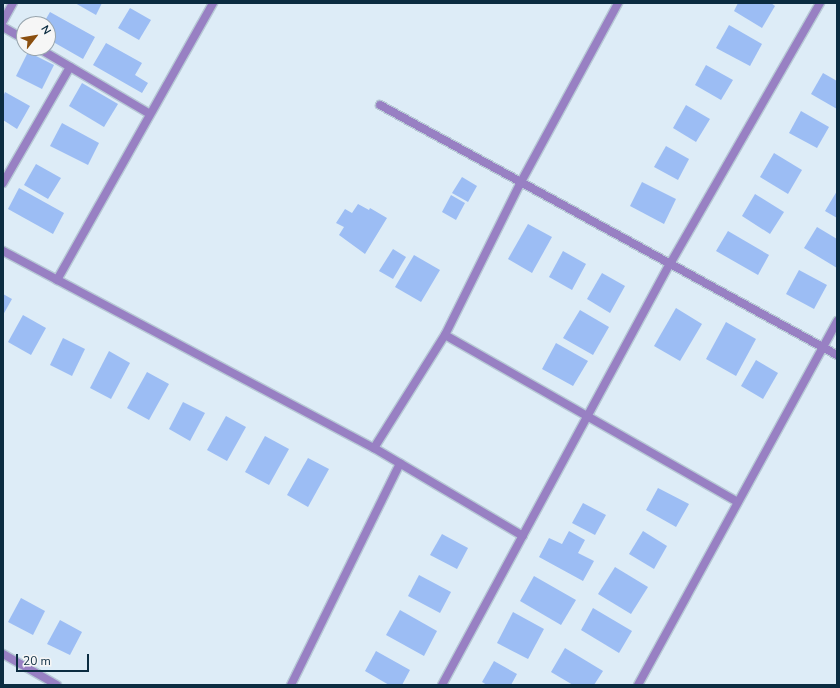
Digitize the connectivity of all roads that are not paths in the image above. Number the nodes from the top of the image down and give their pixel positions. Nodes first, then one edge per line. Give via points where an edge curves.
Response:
1 (13, 3) edge
2 (213, 3) edge
3 (618, 3) edge
4 (820, 3) edge
5 (3, 21) edge
6 (3, 27) edge
7 (16, 34) edge
8 (51, 56) edge
9 (70, 67) junction
10 (380, 105) dead end
11 (150, 114) junction
12 (521, 182) junction
13 (3, 183) edge
14 (3, 252) edge
15 (670, 264) junction
16 (57, 280) junction
17 (837, 321) edge
18 (445, 335) junction
19 (823, 347) junction
20 (837, 355) edge
21 (588, 416) junction
22 (374, 448) junction
23 (400, 463) junction
24 (738, 502) junction
25 (522, 536) junction
26 (3, 654) edge
27 (57, 685) edge
28 (291, 685) edge
29 (442, 685) edge
30 (638, 685) edge

1 - 5 street
2 - 11 street
3 - 12 street
4 - 15 street
6 - 7 street
8 - 9 street
9 - 11 street
9 - 13 street
10 - 12 street
11 - 16 street
12 - 15 street
12 - 18 street
14 - 16 street
15 - 19 street
15 - 21 street
16 - 22 street
17 - 19 street
18 - 21 street
18 - 22 street
19 - 20 street
19 - 24 street
21 - 24 street
21 - 25 street
22 - 23 street
23 - 25 street
23 - 28 street
24 - 30 street
25 - 29 street
26 - 27 street

